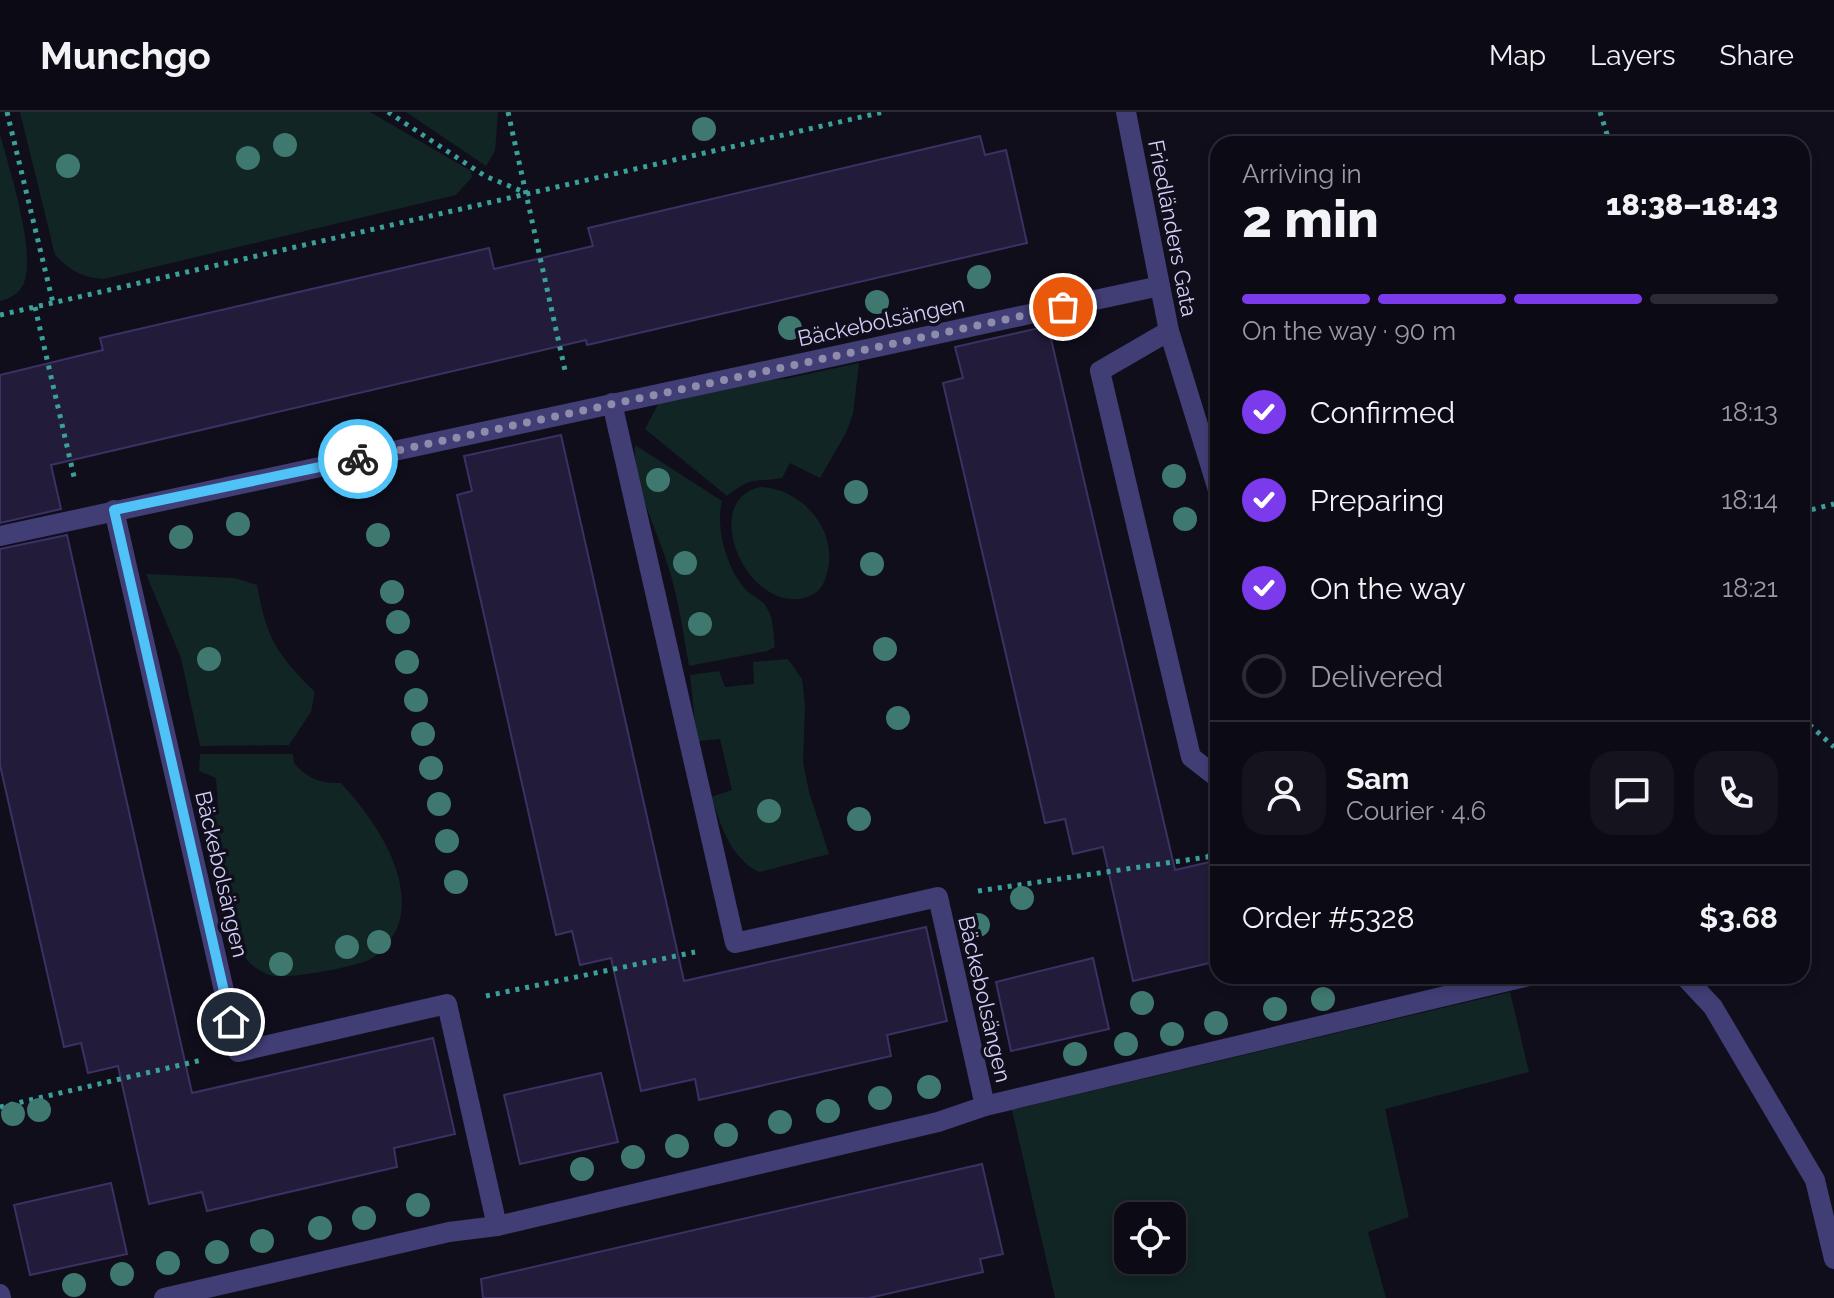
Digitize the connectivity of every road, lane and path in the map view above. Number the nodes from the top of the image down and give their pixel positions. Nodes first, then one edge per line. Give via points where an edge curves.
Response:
1 (7, 112) edge
2 (388, 112) edge
3 (508, 112) edge
4 (883, 112) edge
5 (1126, 112) edge
6 (1600, 112) edge
7 (1608, 136) edge
8 (527, 193) junction
9 (1160, 286) junction
10 (53, 303) junction
11 (35, 307) junction
12 (0, 315) edge
13 (1169, 331) junction
14 (612, 403) junction
15 (573, 412) junction
16 (1210, 464) edge
17 (1834, 504) edge
18 (114, 510) junction
19 (1810, 510) edge
20 (84, 516) junction
21 (0, 536) edge
22 (1810, 725) edge
23 (1834, 747) edge
24 (1210, 772) edge
25 (1210, 855) edge
26 (938, 897) junction
27 (735, 943) junction
28 (1496, 984) edge
29 (1691, 984) edge
30 (447, 1004) junction
31 (238, 1052) junction
32 (985, 1106) junction
33 (0, 1107) edge
34 (497, 1226) junction
35 (1834, 1259) edge
36 (164, 1298) edge

1 - 10 path
2 - 8 path via 485,176
3 - 8 path
4 - 8 path
5 - 9 street, Friedländers Gata
6 - 7 path
8 - 10 path
8 - 15 path
9 - 13 street, Friedländers Gata
9 - 14 street, Bäckebolsängen
10 - 11 path
11 - 12 path
11 - 20 path
13 - 16 street, Friedländers Gata
13 - 24 street via 1100,371 1191,757
14 - 15 street, Bäckebolsängen
14 - 27 street
15 - 18 street, Bäckebolsängen
17 - 19 path
18 - 20 street, Bäckebolsängen
18 - 31 street, Bäckebolsängen
20 - 21 street, Bäckebolsängen
22 - 23 path
25 - 26 path
26 - 27 street, Bäckebolsängen
26 - 32 street, Bäckebolsängen
27 - 30 path
28 - 32 street, Bäckebolsängen
29 - 35 street via 1713,1007 1815,1180
30 - 31 street
30 - 34 street
31 - 33 path
32 - 34 street, Bäckebolsängen via 938,1122
34 - 36 street, Bäckebolsängen via 449,1232

